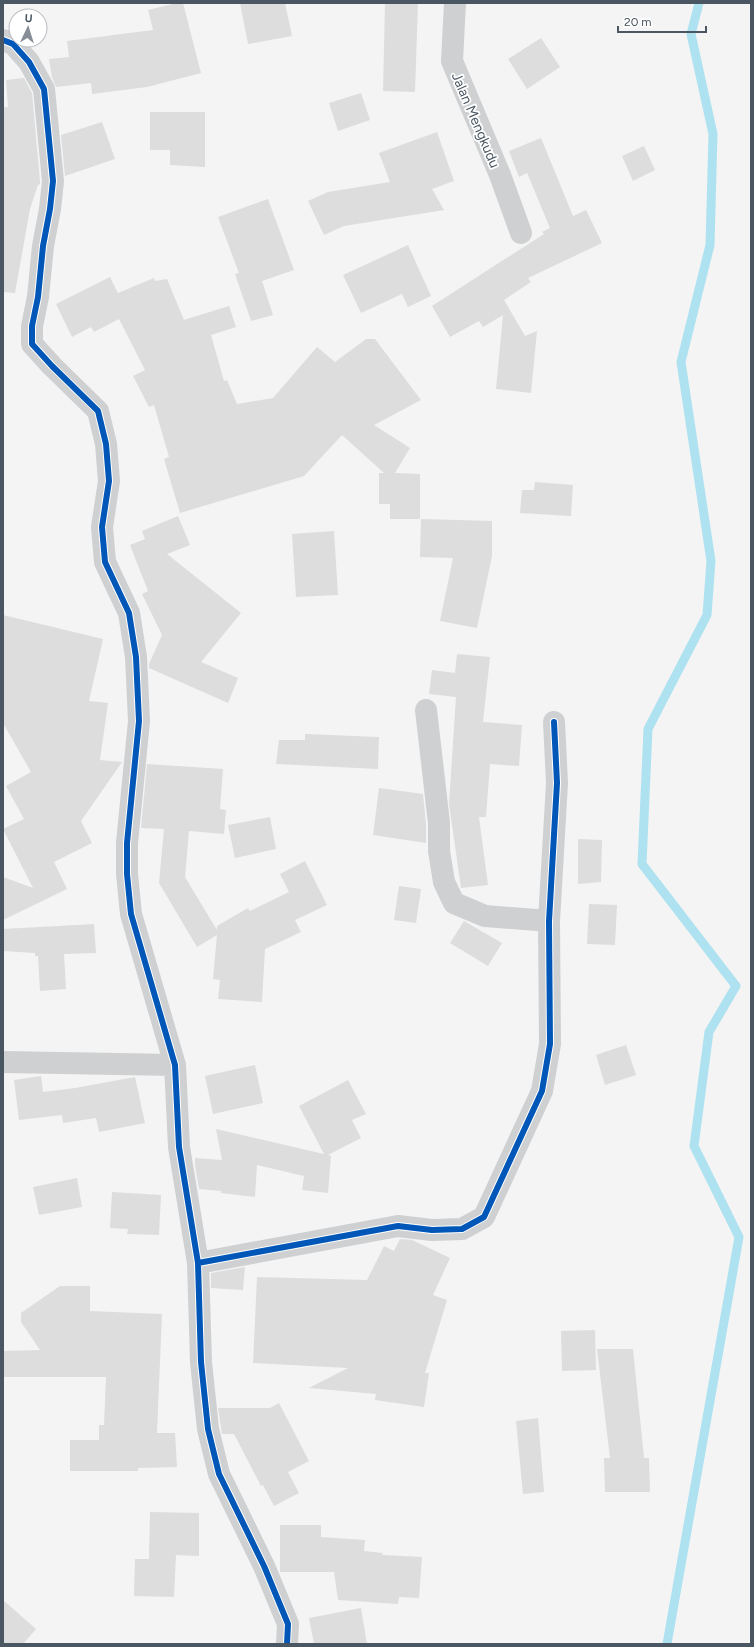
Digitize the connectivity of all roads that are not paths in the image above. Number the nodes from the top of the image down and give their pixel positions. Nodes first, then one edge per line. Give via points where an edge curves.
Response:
1 (455, 3) edge
2 (3, 40) edge
3 (521, 233) dead end
4 (426, 710) dead end
5 (554, 722) dead end
6 (549, 921) junction
7 (3, 1062) edge
8 (175, 1065) junction
9 (198, 1263) junction
10 (287, 1644) edge

1 - 3 street, Jalan Mengkudu via 452,61 500,175
2 - 8 street via 13,44 29,62 44,89 53,181 32,326 32,344 98,411 106,444 109,481 102,527 105,562 129,613 136,657 140,721 127,843 131,914
4 - 6 street via 439,823 439,851 444,882 454,903 485,916
5 - 6 street via 557,783
6 - 9 street via 550,1044 542,1091 484,1217 462,1229 432,1230 398,1226
7 - 8 street
8 - 9 street via 179,1147
9 - 10 street via 201,1362 208,1429 219,1474 264,1566 288,1624

